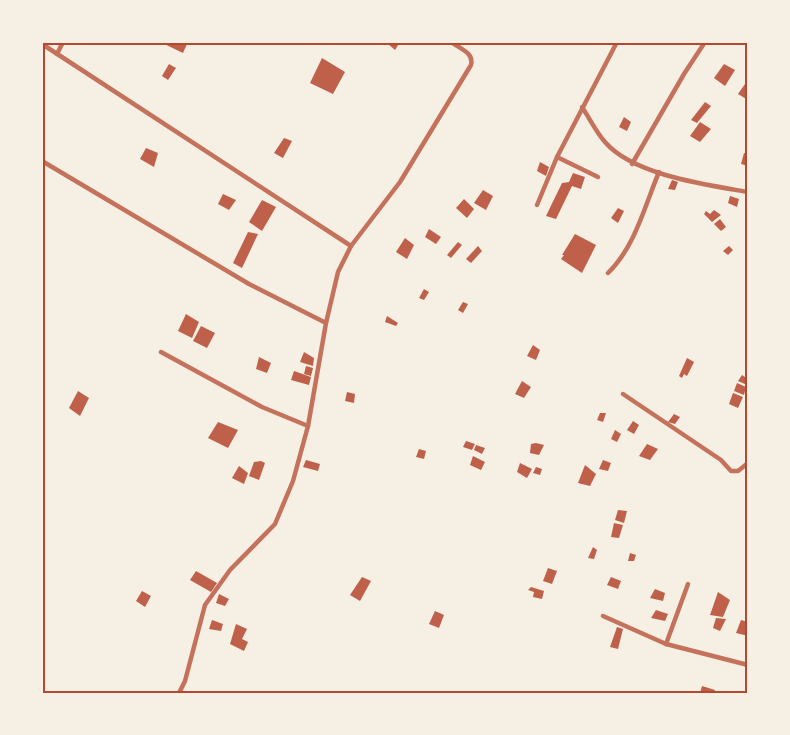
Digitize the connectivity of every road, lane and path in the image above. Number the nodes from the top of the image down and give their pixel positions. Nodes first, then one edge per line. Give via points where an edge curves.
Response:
1 (63, 42) edge
2 (451, 42) edge
3 (617, 42) edge
4 (705, 42) edge
5 (42, 44) edge
6 (57, 54) junction
7 (582, 107) junction
8 (557, 157) junction
9 (42, 161) edge
10 (632, 164) junction
11 (659, 172) junction
12 (598, 177) dead end
13 (748, 192) edge
14 (537, 205) dead end
15 (351, 246) junction
16 (608, 273) dead end
17 (326, 323) junction
18 (161, 352) dead end
19 (623, 394) dead end
20 (308, 426) junction
21 (748, 463) edge
22 (688, 584) dead end
23 (603, 616) dead end
24 (666, 644) junction
25 (748, 665) edge
26 (179, 693) edge

1 - 6 street
2 - 15 street via 470,54 471,64 400,183
3 - 7 street
4 - 10 street
5 - 6 street
6 - 15 street
7 - 8 street
7 - 10 street via 606,143
8 - 12 street
8 - 14 street
9 - 17 street via 249,284
10 - 11 street
11 - 13 street
11 - 16 street via 631,240
15 - 17 street via 338,272
17 - 20 street
18 - 20 street via 262,407
19 - 21 street via 721,460 731,471
20 - 26 street via 293,481 275,524 230,570 205,605
22 - 24 street
23 - 24 street
24 - 25 street

